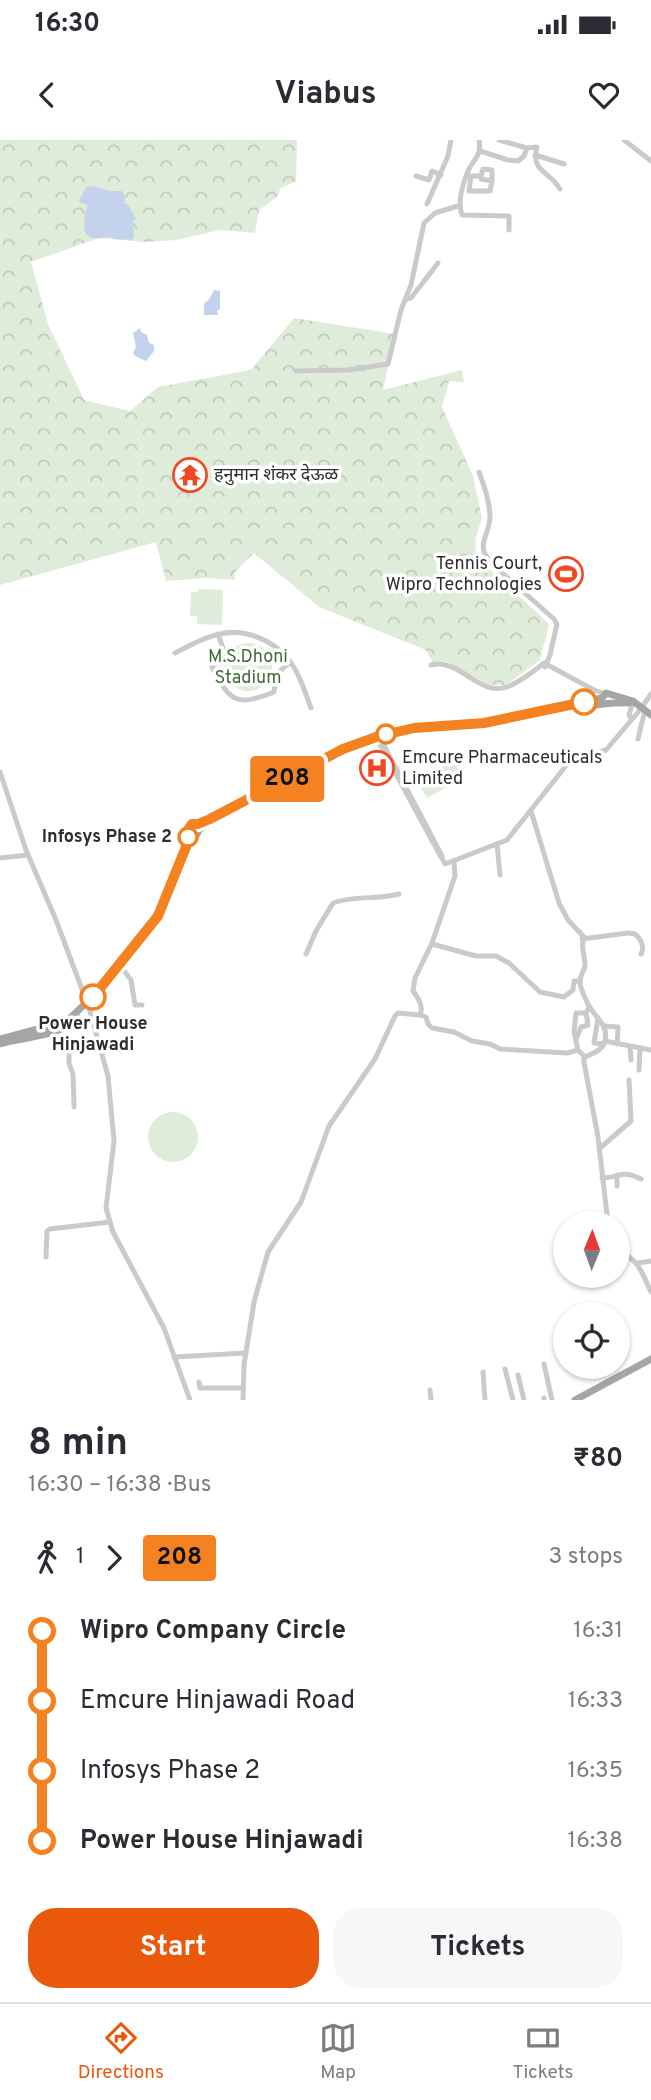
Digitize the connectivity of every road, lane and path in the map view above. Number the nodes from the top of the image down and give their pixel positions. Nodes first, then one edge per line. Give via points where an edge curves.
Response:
1 (451, 140) edge
2 (479, 140) edge
3 (499, 140) edge
4 (624, 140) edge
5 (538, 143) edge
6 (527, 148) junction
7 (480, 150) junction
8 (535, 155) junction
9 (651, 161) edge
10 (564, 164) dead end
11 (440, 175) junction
12 (416, 176) dead end
13 (469, 176) junction
14 (481, 176) junction
15 (492, 181) junction
16 (559, 189) dead end
17 (427, 204) dead end
18 (458, 206) junction
19 (509, 230) dead end
20 (438, 263) dead end
21 (411, 285) junction
22 (418, 287) junction
23 (405, 300) junction
24 (296, 371) dead end
25 (479, 473) dead end
26 (218, 634) junction
27 (174, 653) dead end
28 (290, 662) junction
29 (431, 665) dead end
30 (545, 665) junction
31 (591, 692) junction
32 (651, 694) edge
33 (606, 699) junction
34 (589, 701) junction
35 (312, 708) dead end
36 (642, 710) edge
37 (630, 716) dead end
38 (651, 721) edge
39 (378, 738) junction
40 (638, 739) dead end
41 (0, 772) edge
42 (531, 811) junction
43 (498, 844) junction
44 (28, 855) junction
45 (0, 858) edge
46 (454, 861) junction
47 (500, 875) dead end
48 (399, 894) dead end
49 (156, 923) junction
50 (582, 939) junction
51 (432, 944) junction
52 (306, 954) dead end
53 (641, 954) dead end
54 (122, 968) junction
55 (580, 982) junction
56 (142, 1005) dead end
57 (88, 1006) junction
58 (588, 1010) junction
59 (421, 1015) junction
60 (598, 1018) junction
61 (604, 1026) junction
62 (1, 1040) edge
63 (576, 1040) junction
64 (604, 1041) junction
65 (98, 1043) junction
66 (617, 1044) junction
67 (630, 1047) junction
68 (640, 1048) junction
69 (578, 1050) junction
70 (651, 1050) edge
71 (585, 1057) junction
72 (631, 1060) dead end
73 (639, 1070) dead end
74 (629, 1080) dead end
75 (74, 1107) dead end
76 (598, 1150) junction
77 (617, 1175) junction
78 (602, 1178) junction
79 (641, 1179) dead end
80 (617, 1186) dead end
81 (606, 1211) edge
82 (110, 1222) junction
83 (46, 1256) dead end
84 (630, 1257) edge
85 (651, 1261) edge
86 (638, 1263) junction
87 (651, 1292) edge
88 (246, 1353) junction
89 (174, 1357) junction
90 (651, 1359) edge
91 (544, 1364) dead end
92 (505, 1369) dead end
93 (483, 1372) dead end
94 (518, 1376) dead end
95 (199, 1382) dead end
96 (242, 1388) junction
97 (430, 1390) dead end
98 (190, 1400) edge
99 (243, 1400) edge
100 (431, 1400) edge
101 (485, 1400) edge
102 (513, 1400) edge
103 (524, 1400) edge
104 (552, 1400) edge
105 (575, 1400) edge

1 - 11 street
2 - 7 street
3 - 6 street
4 - 9 street
5 - 6 street
5 - 8 street
6 - 7 street via 518,161
7 - 13 street
8 - 10 street
8 - 16 street via 536,165
11 - 12 street via 432,171 429,180
11 - 17 street
13 - 14 street
13 - 15 street via 469,191 489,192
13 - 18 street
14 - 15 street
14 - 15 street via 483,169 492,170
18 - 19 street via 462,215 509,216
18 - 21 street via 435,213 424,223
20 - 22 street
21 - 22 street
21 - 23 street
22 - 23 street
23 - 24 street via 388,364
25 - 30 street via 487,518 480,545 484,559 554,623
26 - 27 street
26 - 28 street via 260,638
26 - 28 street via 225,654 212,667 228,695 236,699 246,701 274,692 276,674
28 - 35 street
29 - 30 street via 446,664 486,685 502,688
30 - 31 street
30 - 33 street
31 - 33 street
31 - 34 street
32 - 36 street
33 - 34 main road
33 - 36 main road via 628,699
33 - 39 main road via 484,726
34 - 39 main road via 484,723 414,728
36 - 37 street
36 - 38 main road
36 - 40 street
36 - 42 street via 606,750 569,762
39 - 46 street via 445,864
39 - 49 main road via 196,830
41 - 44 street
42 - 43 street via 507,840
42 - 50 street via 559,903
43 - 46 street
43 - 47 street
44 - 45 street
44 - 57 street
46 - 51 street via 455,876
48 - 52 street via 333,903
49 - 54 main road
49 - 57 main road
50 - 53 street via 635,934 642,943
50 - 55 street via 585,964
51 - 55 street via 475,956 496,956 545,994 564,997 573,990 574,981
51 - 59 street via 415,978 413,991
54 - 56 street via 131,980 135,1005
54 - 57 main road
55 - 58 street
57 - 62 main road via 65,1028
57 - 65 street
58 - 60 street
58 - 63 street via 588,1025 581,1027
58 - 63 street via 576,1013
59 - 69 street via 432,1028 500,1049
59 - 88 street via 395,1016 375,1059 329,1126 301,1202 268,1252
60 - 61 street
60 - 64 street via 594,1043
61 - 64 street
61 - 66 street via 618,1027
63 - 69 street
64 - 66 street
64 - 71 street via 598,1051
65 - 75 street via 69,1052
65 - 82 street via 108,1076 114,1126 106,1208
66 - 67 street
67 - 68 street
67 - 72 street
68 - 70 street
68 - 73 street
69 - 71 street
71 - 76 street
74 - 76 street via 631,1121
76 - 78 street
77 - 78 street
77 - 79 street via 630,1173
77 - 80 street
78 - 81 street
82 - 83 street via 50,1229
82 - 89 street
84 - 86 street
85 - 86 street
86 - 87 street
88 - 89 street
88 - 96 street
89 - 98 street
90 - 105 main road
91 - 104 street
92 - 102 street
93 - 101 street
94 - 103 street
95 - 96 street via 200,1388
96 - 99 street
97 - 100 street

